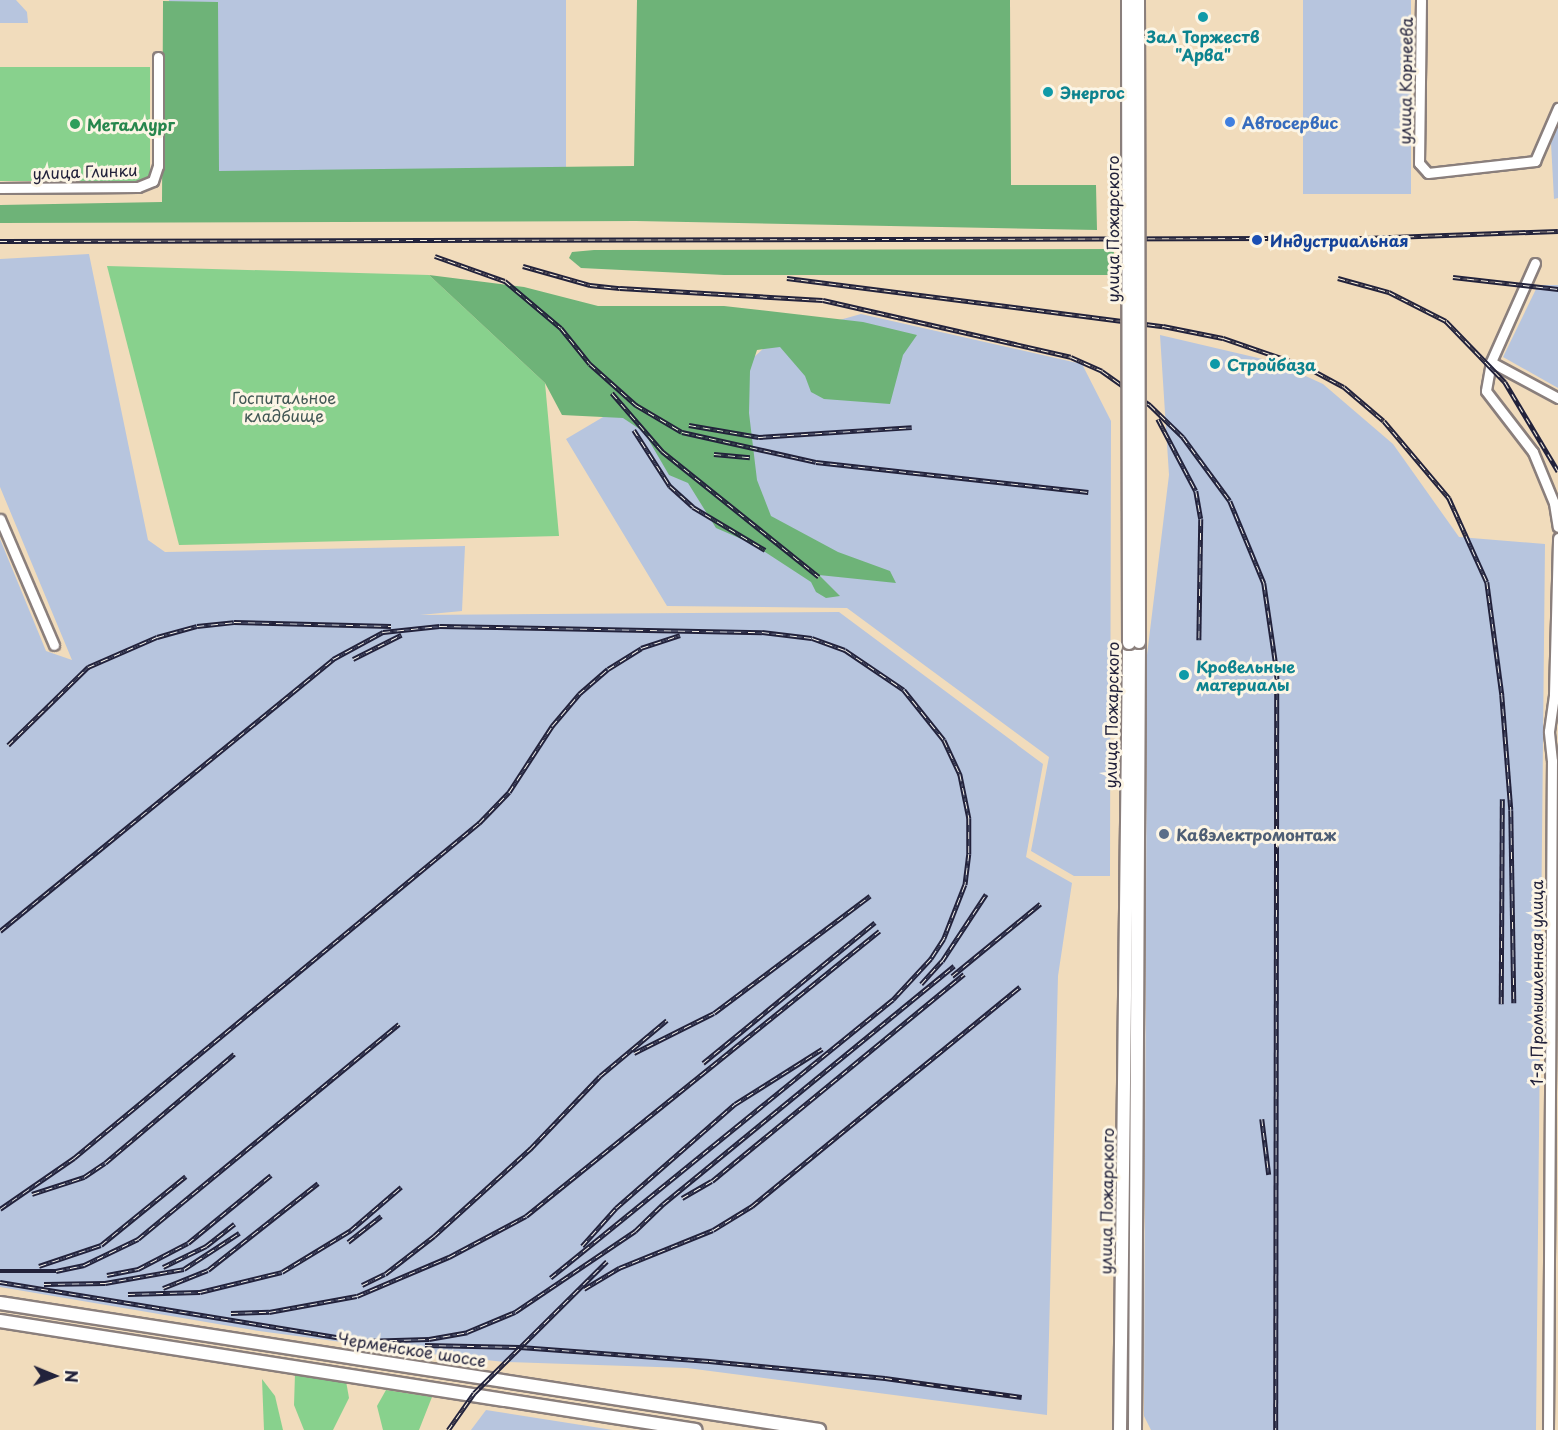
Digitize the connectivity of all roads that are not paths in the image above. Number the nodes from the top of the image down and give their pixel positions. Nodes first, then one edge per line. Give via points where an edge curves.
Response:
1 (1128, 0) edge
2 (1138, 0) edge
3 (1421, 0) edge
4 (158, 57) dead end
5 (1558, 108) edge
6 (0, 188) edge
7 (1535, 262) dead end
8 (1491, 362) junction
9 (1558, 398) edge
10 (0, 519) edge
11 (1558, 527) edge
12 (1558, 538) edge
13 (1134, 643) junction
14 (54, 645) dead end
15 (1555, 761) edge
16 (0, 1303) edge
17 (0, 1321) edge
18 (696, 1430) edge
19 (819, 1430) edge
20 (1120, 1430) edge
21 (1135, 1430) edge
22 (1548, 1430) edge

1 - 13 main road, улица Пожарского, bridge
2 - 13 main road, улица Пожарского, bridge
3 - 5 street, улица Корнеева via 1419,163 1428,173 1535,161
4 - 6 street, улица Глинки via 158,166 153,181 138,187
7 - 8 street
8 - 9 street
8 - 11 street via 1486,390 1533,452 1554,503
10 - 14 street
12 - 15 street, 1-я Промышленная улица via 1554,694 1548,731
13 - 20 main road, улица Пожарского
13 - 21 main road, улица Пожарского
15 - 22 street, 1-я Промышленная улица
16 - 19 main road, Черменское шоссе
17 - 18 main road, Черменское шоссе

